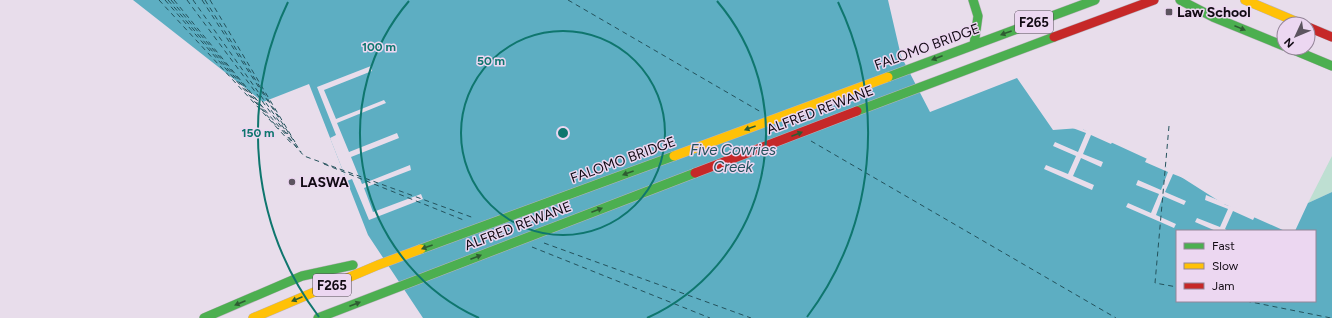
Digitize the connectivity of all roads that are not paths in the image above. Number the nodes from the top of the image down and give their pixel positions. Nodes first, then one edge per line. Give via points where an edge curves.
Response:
1 (973, 0) edge
2 (1095, 0) edge
3 (1154, 0) edge
4 (1180, 0) edge
5 (1245, 0) edge
6 (1283, 16) edge
7 (1316, 30) edge
8 (1332, 37) edge
9 (1276, 43) edge
10 (974, 45) junction
11 (1308, 56) edge
12 (1332, 66) edge
13 (411, 252) junction
14 (420, 279) junction
15 (363, 311) dead end
16 (204, 318) edge
17 (253, 318) edge
18 (318, 318) edge

1 - 10 main road via 978,16
2 -> 10 main road, FALOMO BRIDGE / F265
14 -> 3 main road, ALFRED REWANE / F265
4 -> 9 main road via 1213,17
5 - 6 main road
7 - 8 main road
10 -> 13 main road, FALOMO BRIDGE / F265
11 - 12 main road
13 -> 16 main road via 302,276
13 -> 17 main road, FALOMO BRIDGE / F265
14 - 15 main road
18 -> 14 main road, ALFRED REWANE / F265

